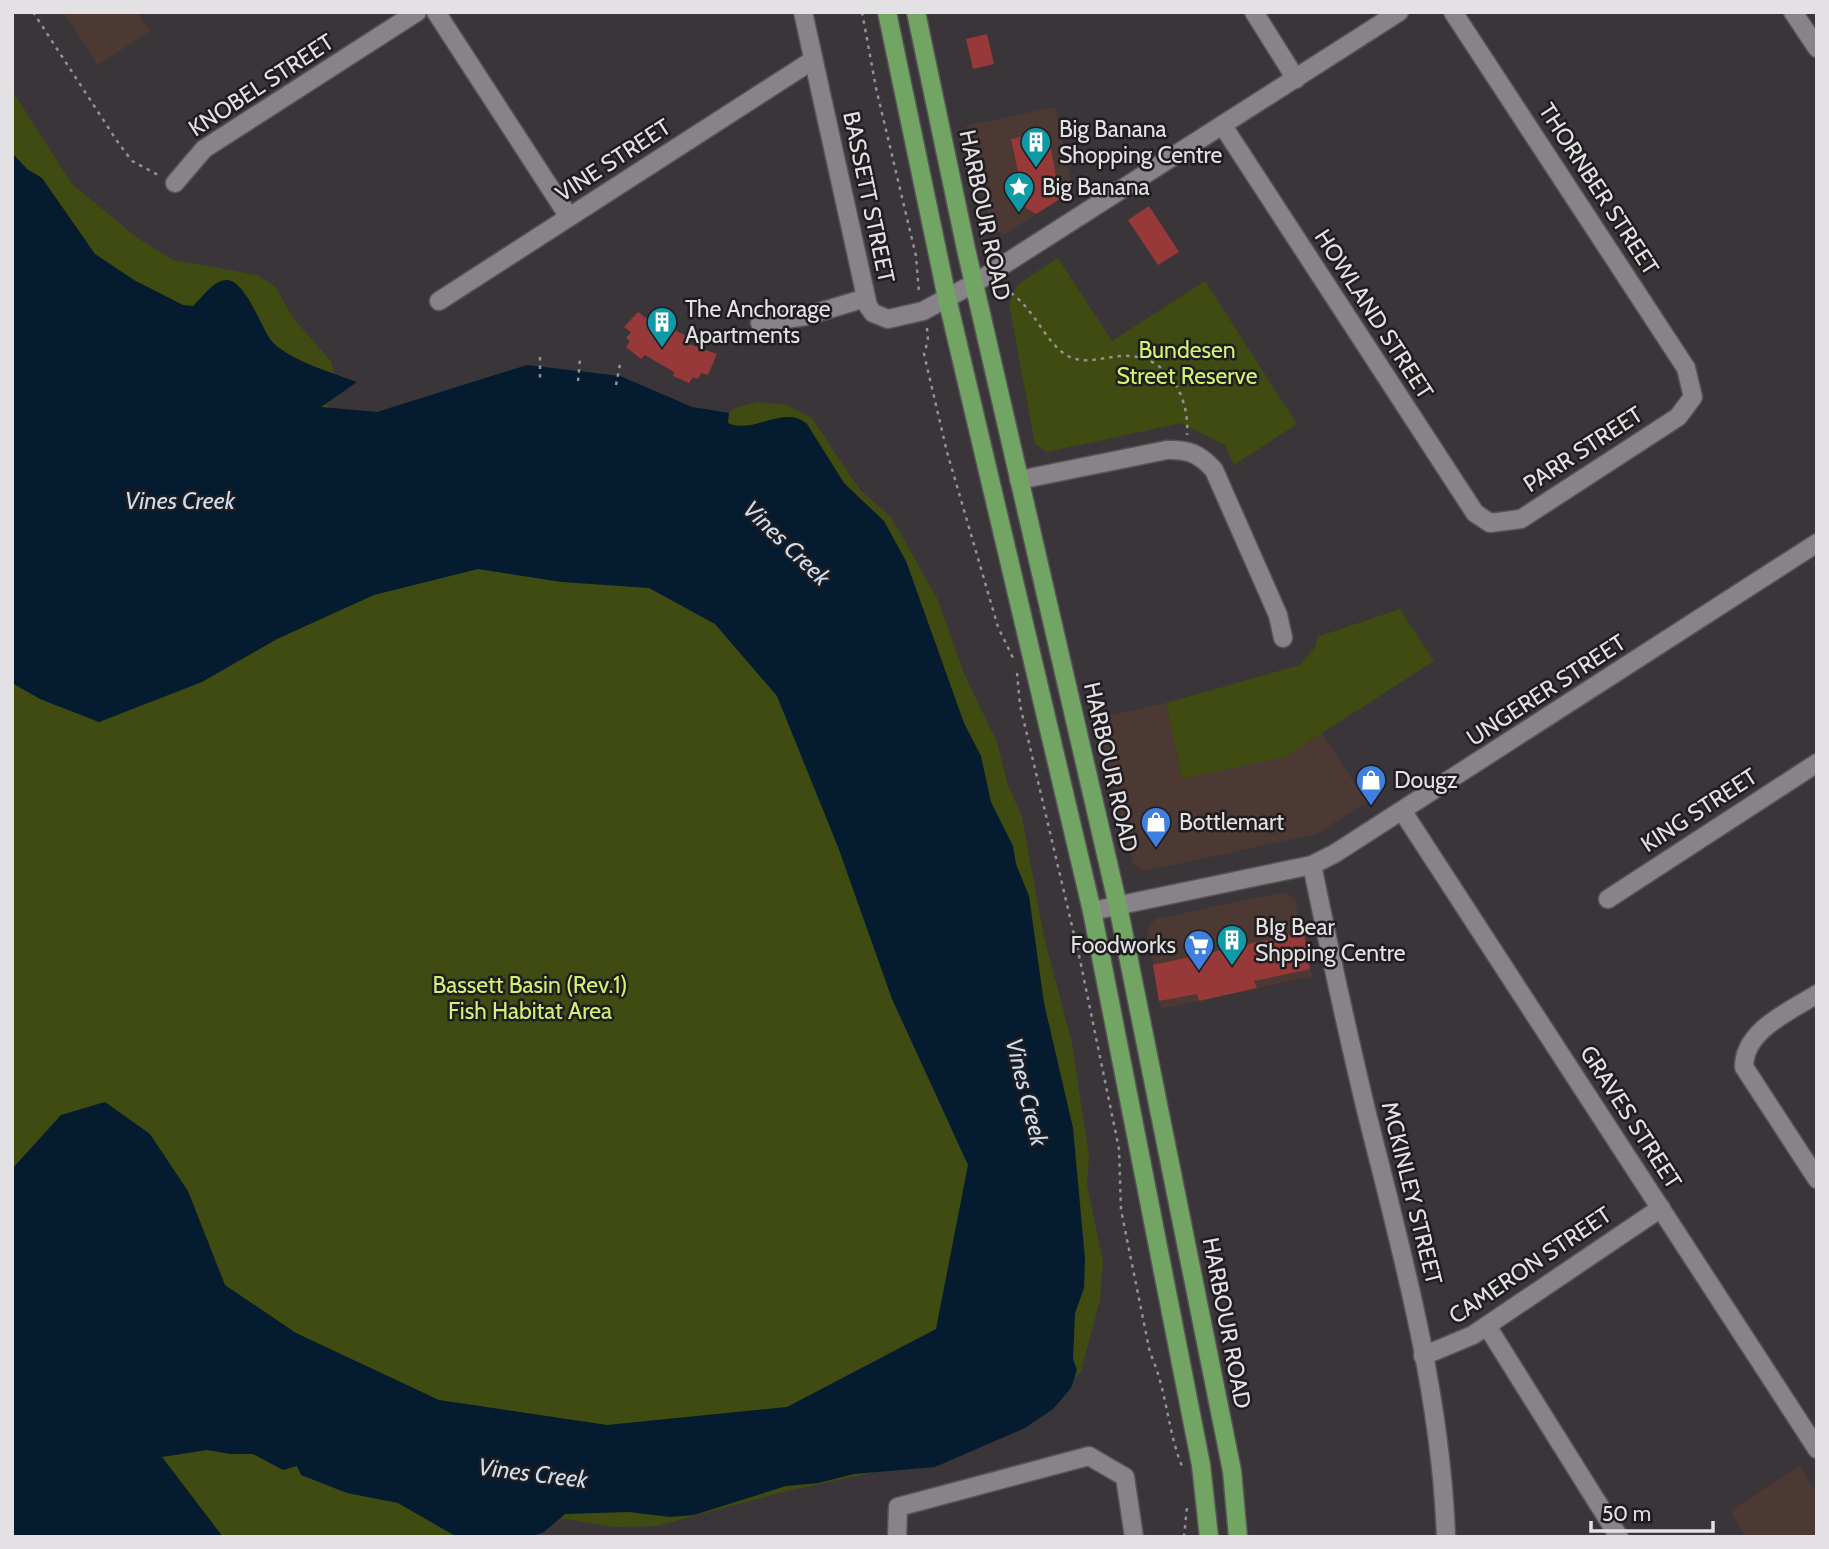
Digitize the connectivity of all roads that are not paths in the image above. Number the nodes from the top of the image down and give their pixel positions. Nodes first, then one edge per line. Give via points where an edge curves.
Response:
1 (417, 12) edge
2 (436, 12) edge
3 (803, 12) edge
4 (887, 12) edge
5 (916, 12) edge
6 (1254, 12) edge
7 (1399, 12) edge
8 (1453, 12) edge
9 (1793, 12) edge
10 (1817, 48) edge
11 (813, 60) junction
12 (1296, 79) junction
13 (1223, 126) junction
14 (175, 183) road end
15 (569, 217) junction
16 (975, 283) junction
17 (866, 298) junction
18 (947, 298) junction
19 (439, 301) dead end
20 (760, 323) dead end
21 (1693, 397) joint
22 (1019, 480) junction
23 (1490, 523) joint
24 (1817, 543) edge
25 (1283, 638) dead end
26 (1817, 763) edge
27 (1403, 812) junction
28 (1312, 865) junction
29 (1608, 899) dead end
30 (1118, 906) junction
31 (1092, 911) junction
32 (1817, 994) edge
33 (1817, 1179) edge
34 (1661, 1208) junction
35 (1487, 1326) junction
36 (1423, 1356) junction
37 (1817, 1449) edge
38 (897, 1537) edge
39 (1134, 1537) edge
40 (1209, 1537) edge
41 (1238, 1537) edge
42 (1446, 1537) edge
43 (1619, 1537) edge

1 - 14 street, KNOBEL STREET via 204,149
2 - 15 street
3 - 11 street, BASSETT STREET
4 - 18 main road
5 - 16 main road, HARBOUR ROAD
6 - 12 street
7 - 12 street, BASSETT STREET
8 - 21 street, THORNBER STREET via 1686,368
9 - 10 street
11 - 15 street, VINE STREET
11 - 17 street, BASSETT STREET
12 - 13 street, BASSETT STREET
13 - 16 street, BASSETT STREET
13 - 23 street, HOWLAND STREET via 1464,497 1475,513
15 - 19 street, VINE STREET
16 - 18 street, BASSETT STREET
16 - 22 main road, HARBOUR ROAD
17 - 18 street, BASSETT STREET via 873,313 888,319 923,311
17 - 20 street via 806,316
18 - 31 main road
21 - 23 street, PARR STREET via 1678,417 1521,519
22 - 25 street via 1183,449 1203,458 1214,470 1278,615
22 - 30 main road, HARBOUR ROAD
24 - 27 street, UNGERER STREET
26 - 29 street, KING STREET
27 - 28 street, UNGERER STREET
27 - 34 street, GRAVES STREET
28 - 30 street, UNGERER STREET
28 - 36 street, MCKINLEY STREET
30 - 31 street, UNGERER STREET
30 - 41 main road, HARBOUR ROAD via 1232,1471
31 - 40 main road via 1198,1452
32 - 33 street via 1750,1040 1744,1053 1744,1068
34 - 35 street, CAMERON STREET
34 - 37 street, GRAVES STREET
35 - 36 street, CAMERON STREET via 1453,1346
35 - 43 street
36 - 42 street, MCKINLEY STREET
38 - 39 street via 898,1507 1089,1455 1125,1476

